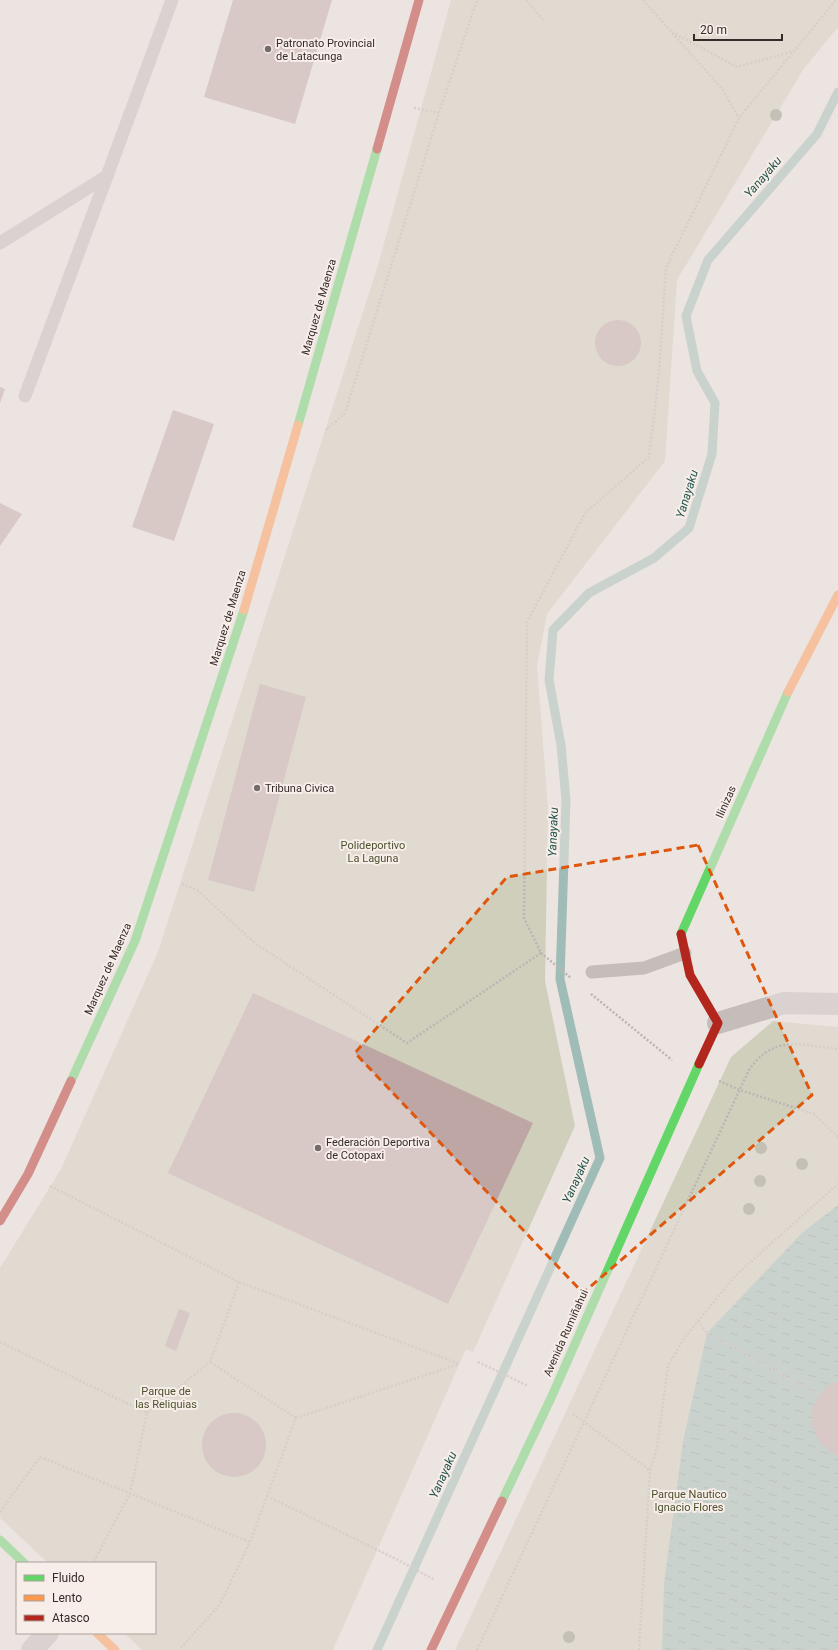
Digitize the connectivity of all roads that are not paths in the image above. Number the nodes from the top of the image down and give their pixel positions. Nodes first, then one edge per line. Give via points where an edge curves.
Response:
1 (172, 0) edge
2 (419, 0) edge
3 (107, 176) junction
4 (0, 243) edge
5 (25, 396) dead end
6 (838, 594) edge
7 (685, 953) junction
8 (592, 972) dead end
9 (838, 1004) edge
10 (718, 1023) junction
11 (0, 1221) edge
12 (0, 1540) edge
13 (23, 1562) edge
14 (47, 1634) edge
15 (98, 1634) edge
16 (32, 1650) edge
17 (115, 1650) edge
18 (431, 1650) edge

1 - 3 lane
2 - 11 street, Marquez de Maenza via 271,522 135,941 28,1174
3 - 4 lane
3 - 5 lane
6 - 7 street, Ilinizas via 792,682 681,933
7 - 8 lane via 644,968
7 - 10 street, Ilinizas via 690,975
9 - 10 street via 784,1003
10 - 18 street, Avenida Rumiñahui via 550,1398
12 - 13 street
14 - 16 street
15 - 17 street

